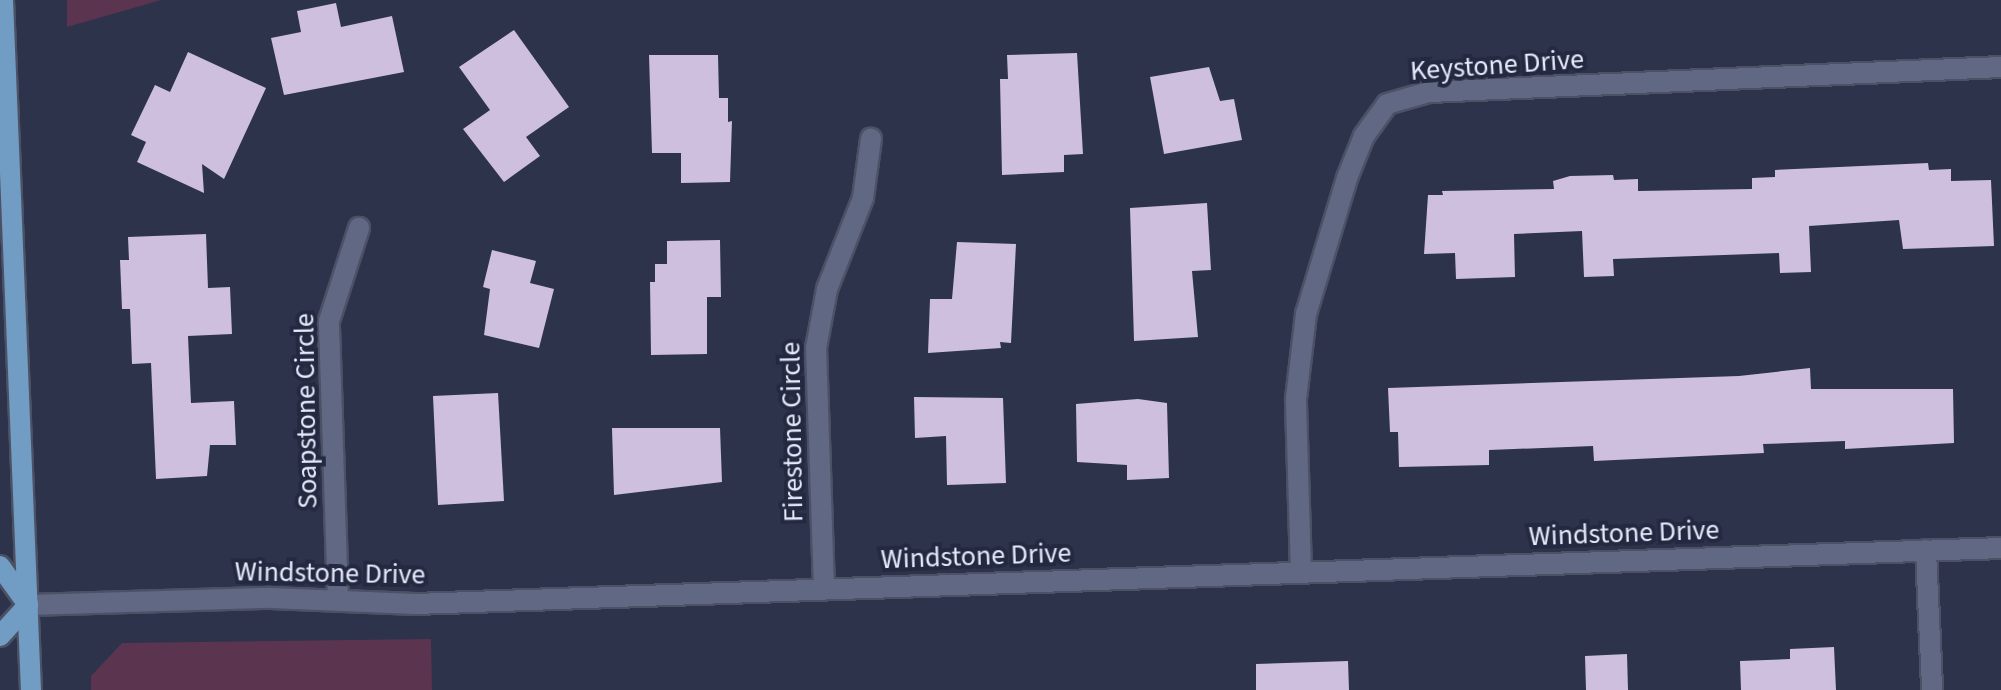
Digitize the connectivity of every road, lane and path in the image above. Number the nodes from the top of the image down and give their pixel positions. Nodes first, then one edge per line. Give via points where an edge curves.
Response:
1 (3, 0) edge
2 (2001, 67) edge
3 (871, 139) dead end
4 (359, 228) dead end
5 (2001, 548) edge
6 (1926, 550) junction
7 (0, 566) edge
8 (1301, 572) junction
9 (824, 589) junction
10 (338, 598) junction
11 (28, 605) junction
12 (0, 636) edge
13 (31, 690) edge
14 (1932, 690) edge

1 - 11 main road
2 - 8 street, Keystone Drive via 1429,92 1387,104 1364,136 1347,178 1306,314 1296,399
3 - 9 street, Firestone Circle via 863,198 827,289 816,348
4 - 10 street, Soapstone Circle via 329,321
5 - 6 street, Windstone Drive
6 - 8 street, Windstone Drive
6 - 14 street
7 - 11 main road
8 - 9 street, Windstone Drive
9 - 10 street, Windstone Drive via 415,604
10 - 11 street, Windstone Drive
11 - 12 main road
11 - 13 main road

